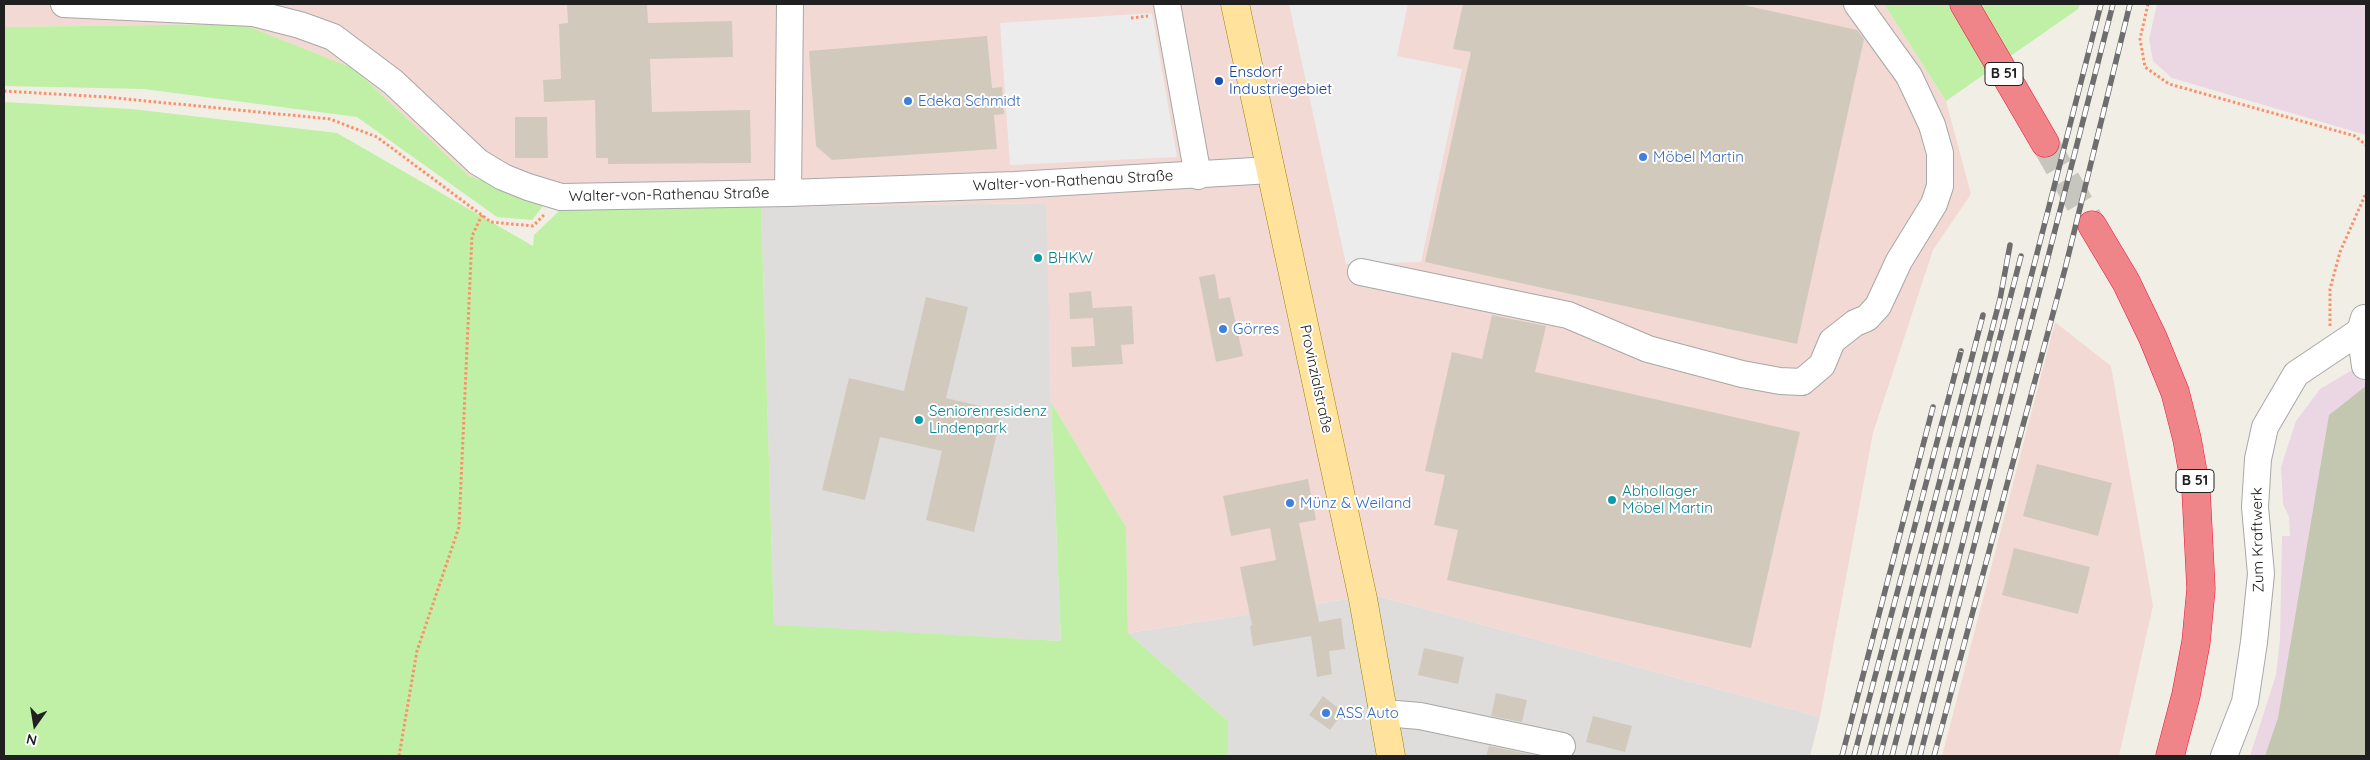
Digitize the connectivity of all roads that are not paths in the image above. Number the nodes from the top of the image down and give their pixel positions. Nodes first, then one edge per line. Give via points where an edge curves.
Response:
1 (64, 4) edge
2 (790, 4) edge
3 (1167, 4) edge
4 (1235, 4) edge
5 (1857, 4) edge
6 (1964, 4) edge
7 (2045, 143) tunnel mouth
8 (1271, 170) junction
9 (1198, 176) junction
10 (788, 193) junction
11 (2092, 225) tunnel mouth
12 (1361, 272) dead end
13 (2364, 324) edge
14 (2365, 366) dead end
15 (1384, 714) junction
16 (1562, 746) dead end
17 (1392, 756) edge
18 (2170, 756) edge
19 (2224, 756) edge

1 - 10 street, Walter-von-Rathenau Straße via 253,13 332,37 393,82 478,162 519,184 562,197
2 - 10 street
3 - 9 street
4 - 8 main road, Provinzialstraße
5 - 12 street via 1910,76 1932,125 1940,153 1940,186 1930,212 1899,261 1878,306 1867,318 1832,341 1822,365 1802,382 1742,374 1648,348 1568,315
6 - 7 highway, B 51
8 - 9 street, Walter-von-Rathenau Straße
8 - 15 main road, Provinzialstraße via 1359,579
9 - 10 street, Walter-von-Rathenau Straße
11 - 18 highway, B 51 via 2154,338 2175,392 2196,490 2201,589 2197,634
13 - 14 street
13 - 19 street, Zum Kraftwerk via 2296,374 2265,427 2258,459 2255,507 2261,574 2254,642 2245,702
15 - 16 street via 1420,716
15 - 17 main road, Provinzialstraße

